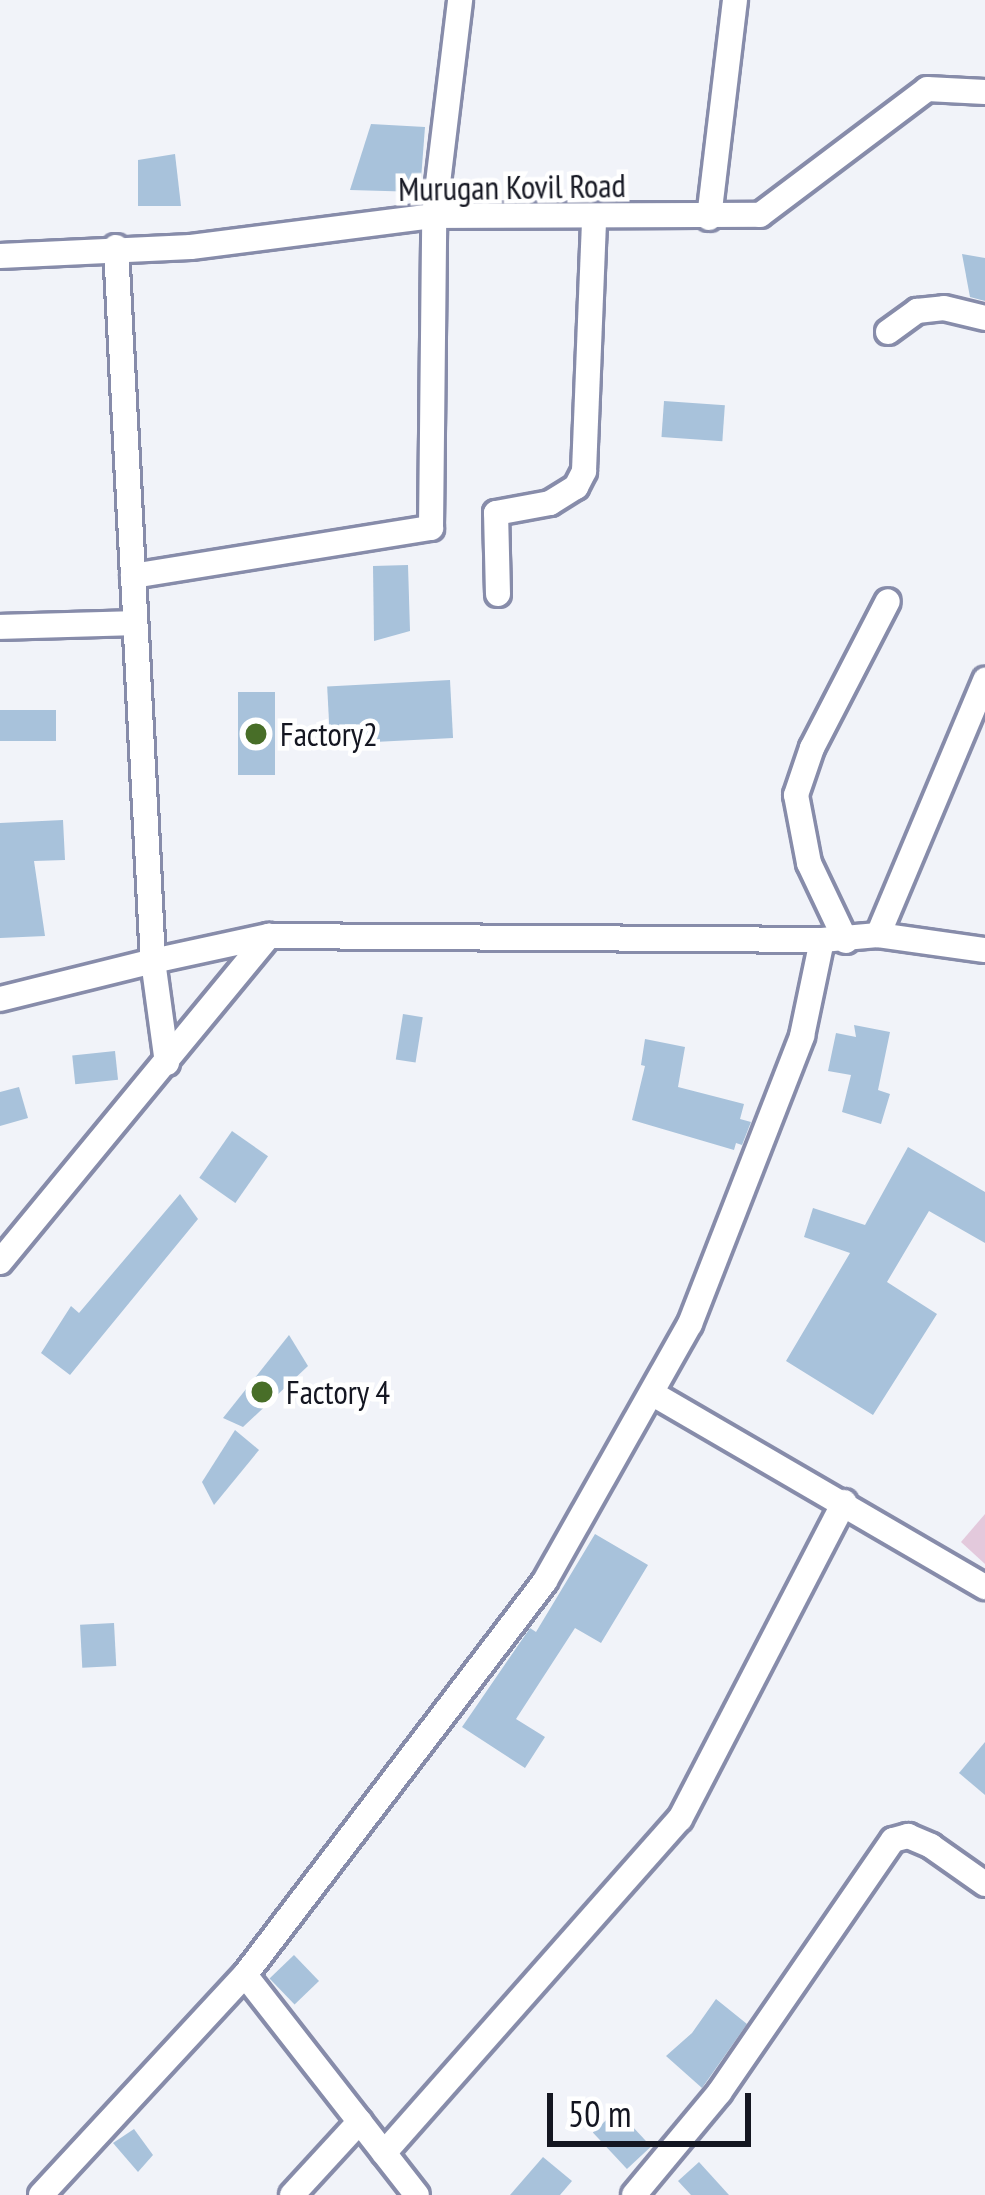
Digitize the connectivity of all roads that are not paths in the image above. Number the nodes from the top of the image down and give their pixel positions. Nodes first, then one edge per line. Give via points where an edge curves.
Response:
1 (460, 0) edge
2 (735, 0) edge
3 (985, 92) edge
4 (434, 216) junction
5 (594, 218) junction
6 (709, 218) junction
7 (116, 247) junction
8 (0, 256) edge
9 (985, 318) edge
10 (888, 332) dead end
11 (133, 576) junction
12 (498, 594) dead end
13 (888, 601) dead end
14 (135, 623) junction
15 (0, 627) edge
16 (985, 680) edge
17 (878, 934) junction
18 (269, 936) junction
19 (834, 940) junction
20 (985, 950) edge
21 (153, 961) junction
22 (0, 999) edge
23 (167, 1063) junction
24 (0, 1262) edge
25 (653, 1394) junction
26 (844, 1502) junction
27 (985, 1587) edge
28 (985, 1884) edge
29 (245, 1975) junction
30 (360, 2122) junction
31 (384, 2153) junction
32 (41, 2195) edge
33 (292, 2195) edge
34 (417, 2195) edge
35 (634, 2195) edge

1 - 4 street
2 - 6 street
3 - 6 street, Murugan Kovil Road via 927,88 760,215
4 - 5 street, Murugan Kovil Road
4 - 7 street, Murugan Kovil Road via 191,247
4 - 11 street via 431,528
5 - 6 street, Murugan Kovil Road
5 - 12 street via 584,471 576,487 550,503 496,514
7 - 8 street, Murugan Kovil Road
7 - 11 street
9 - 10 street via 917,311
11 - 14 street
13 - 19 street via 796,795
14 - 15 street
14 - 21 street
16 - 17 street
17 - 19 street
17 - 20 street
18 - 19 street
18 - 21 street
18 - 23 street
19 - 25 street via 690,1324
21 - 22 street
21 - 23 street
23 - 24 street
25 - 26 street
25 - 29 street via 544,1581
26 - 27 street
26 - 31 street via 680,1819
28 - 35 street via 931,1846 908,1836 892,1840 719,2093
29 - 30 street
29 - 32 street
30 - 31 street
30 - 33 street
31 - 34 street

